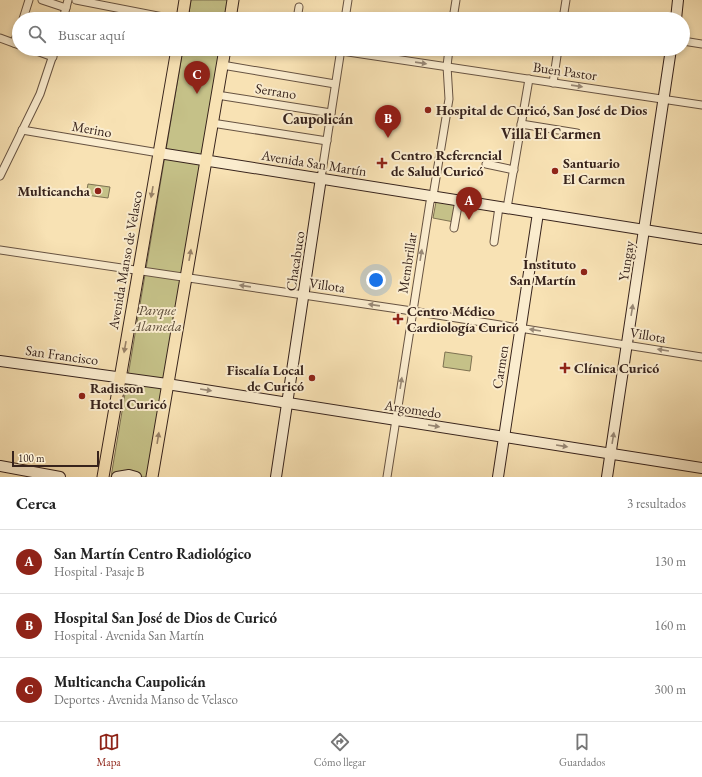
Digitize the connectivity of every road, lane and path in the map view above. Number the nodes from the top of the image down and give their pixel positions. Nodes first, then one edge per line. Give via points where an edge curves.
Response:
1 (29, 0) edge
2 (42, 0) edge
3 (68, 0) edge
4 (76, 0) edge
5 (185, 0) edge
6 (233, 0) edge
7 (348, 0) edge
8 (456, 0) edge
9 (566, 0) edge
10 (678, 0) edge
11 (299, 7) dead end
12 (66, 8) junction
13 (25, 12) edge
14 (65, 12) edge
15 (137, 12) edge
16 (183, 12) edge
17 (231, 12) edge
18 (298, 12) edge
19 (346, 12) edge
20 (454, 12) edge
21 (564, 12) edge
22 (677, 12) edge
23 (0, 38) edge
24 (12, 42) edge
25 (690, 42) edge
26 (702, 44) edge
27 (175, 56) edge
28 (224, 56) edge
29 (340, 56) edge
30 (381, 56) edge
31 (448, 56) edge
32 (557, 56) edge
33 (670, 56) edge
34 (53, 57) edge
35 (222, 65) junction
36 (447, 66) junction
37 (529, 79) junction
38 (553, 83) junction
39 (335, 84) junction
40 (217, 95) junction
41 (664, 99) junction
42 (702, 105) edge
43 (331, 113) junction
44 (212, 123) junction
45 (521, 124) junction
46 (22, 130) junction
47 (577, 133) dead end
48 (327, 141) junction
49 (159, 153) junction
50 (206, 161) junction
51 (486, 164) dead end
52 (514, 170) junction
53 (0, 176) edge
54 (321, 178) junction
55 (433, 196) junction
56 (459, 200) junction
57 (503, 207) junction
58 (538, 213) junction
59 (454, 228) dead end
60 (645, 230) junction
61 (702, 239) edge
62 (494, 242) dead end
63 (0, 250) edge
64 (138, 271) junction
65 (186, 278) junction
66 (304, 295) junction
67 (412, 311) junction
68 (520, 328) junction
69 (627, 345) junction
70 (702, 356) edge
71 (0, 361) edge
72 (120, 378) junction
73 (167, 384) junction
74 (287, 403) junction
75 (396, 420) junction
76 (504, 437) junction
77 (611, 454) junction
78 (0, 466) edge
79 (702, 468) edge
80 (60, 477) edge
81 (103, 477) edge
82 (117, 477) edge
83 (136, 477) edge
84 (152, 477) edge
85 (276, 477) edge
86 (386, 477) edge
87 (498, 477) edge
88 (607, 477) edge

1 - 13 street
2 - 12 street
3 - 12 street
4 - 15 street
5 - 16 main road
6 - 17 main road
7 - 19 street
8 - 20 street
9 - 21 street
10 - 22 street
11 - 18 street
12 - 14 street
23 - 24 street
25 - 26 street
27 - 49 main road, Avenida Manso de Velasco
28 - 35 main road
29 - 39 street, Chacabuco
30 -> 36 street, Buen Pastor
31 - 36 street
32 - 38 street
33 - 41 street, Yungay
34 - 46 street
35 - 39 street
35 - 40 main road
36 - 37 street, Buen Pastor
36 - 55 street, Membrillar via 449,99
37 - 38 street, Buen Pastor
37 - 45 street
38 -> 41 street, Buen Pastor
39 - 43 street, Chacabuco
40 - 43 street, Serrano
40 - 44 main road
41 - 42 street, Buen Pastor
41 - 60 street, Yungay
43 - 48 street, Chacabuco
44 - 48 street
44 - 50 main road
45 - 47 street
45 - 52 street
46 - 49 street, Merino
46 - 53 street
48 - 54 street, Chacabuco
49 - 50 street, Avenida San Martín
49 -> 64 main road, Avenida Manso de Velasco
50 - 54 street, Avenida San Martín
65 -> 50 main road
51 - 52 street
52 - 57 street
54 - 55 street, Avenida San Martín
54 - 66 street, Chacabuco
55 - 56 street, Avenida San Martín
67 -> 55 street, Membrillar
56 - 57 street, Avenida San Martín
56 - 59 street
57 - 58 street, Avenida San Martín
57 - 62 street
58 - 60 street, Avenida San Martín
58 - 68 street, Carmen
60 - 61 street, Avenida San Martín
69 -> 60 street, Yungay
63 - 64 street, Villota
64 - 65 street, Villota
64 -> 72 main road, Avenida Manso de Velasco
66 -> 65 street, Villota
65 - 73 main road
67 -> 66 street, Villota
66 - 74 street, Chacabuco
67 - 68 street, Villota
75 -> 67 street, Membrillar
69 -> 68 street, Villota
68 - 76 street, Carmen
70 -> 69 street, Villota
77 -> 69 street, Yungay
71 - 72 street, San Francisco
72 - 73 street, Argomedo
72 - 81 main road, Avenida Manso de Velasco
73 -> 74 street, Argomedo
84 -> 73 main road
74 - 75 street, Argomedo
74 - 85 street, Chacabuco
75 -> 76 street, Argomedo
75 - 86 street, Membrillar
76 -> 77 street, Argomedo
76 - 87 street, Carmen
77 - 79 street, Argomedo
77 - 88 street, Yungay
78 - 80 street
82 - 83 street

